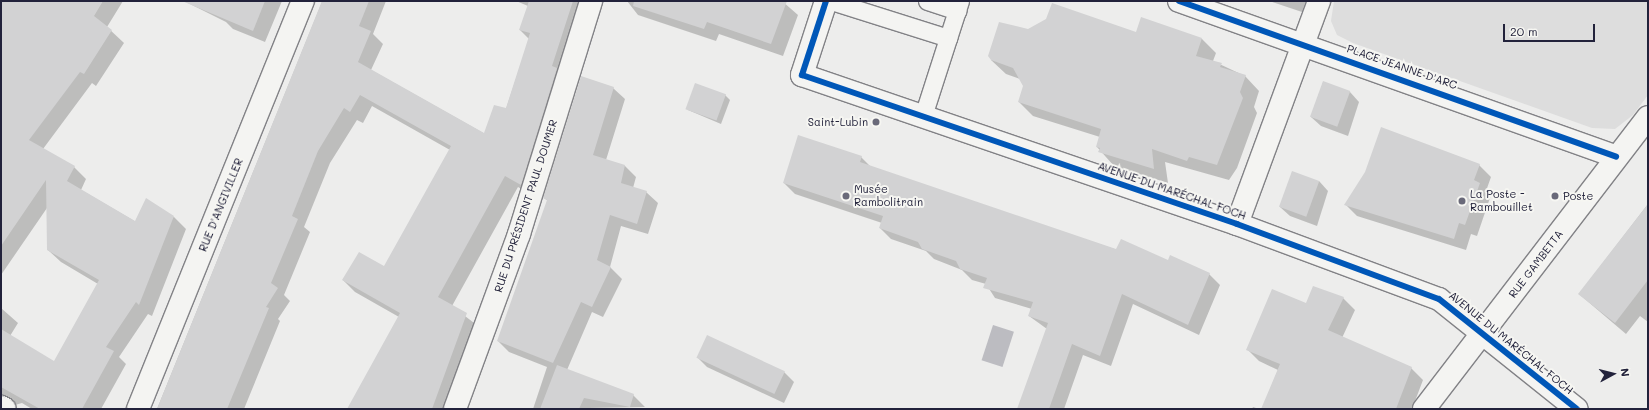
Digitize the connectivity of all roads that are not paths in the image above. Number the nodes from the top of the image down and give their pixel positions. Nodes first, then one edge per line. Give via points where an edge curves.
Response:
1 (303, 1) edge
2 (591, 1) edge
3 (927, 1) edge
4 (1179, 1) edge
5 (1318, 1) edge
6 (825, 3) edge
7 (958, 6) edge
8 (948, 38) junction
9 (1303, 42) junction
10 (922, 116) junction
11 (1648, 117) edge
12 (1616, 157) junction
13 (1237, 224) junction
14 (1485, 332) junction
15 (1, 407) edge
16 (5, 409) edge
17 (138, 409) edge
18 (455, 409) edge
19 (1424, 409) edge
20 (1577, 409) edge

1 - 17 street, RUE D'ANGIVILLER
2 - 18 street, RUE DU PRÉSIDENT PAUL DOUMER via 519,234
3 - 7 lane
4 - 9 street, PLACE JEANNE D'ARC
5 - 9 street
6 - 8 lane
6 - 10 street, AVENUE DU MARÉCHAL FOCH via 802,75
7 - 8 lane
8 - 10 lane
9 - 12 street, PLACE JEANNE D'ARC
9 - 13 street
10 - 13 street, AVENUE DU MARÉCHAL FOCH
11 - 12 street, RUE GAMBETTA
12 - 14 street, RUE GAMBETTA
13 - 14 street, AVENUE DU MARÉCHAL FOCH via 1439,299 1458,316
14 - 19 street, RUE GAMBETTA
14 - 20 street, AVENUE DU MARÉCHAL FOCH
15 - 16 street

